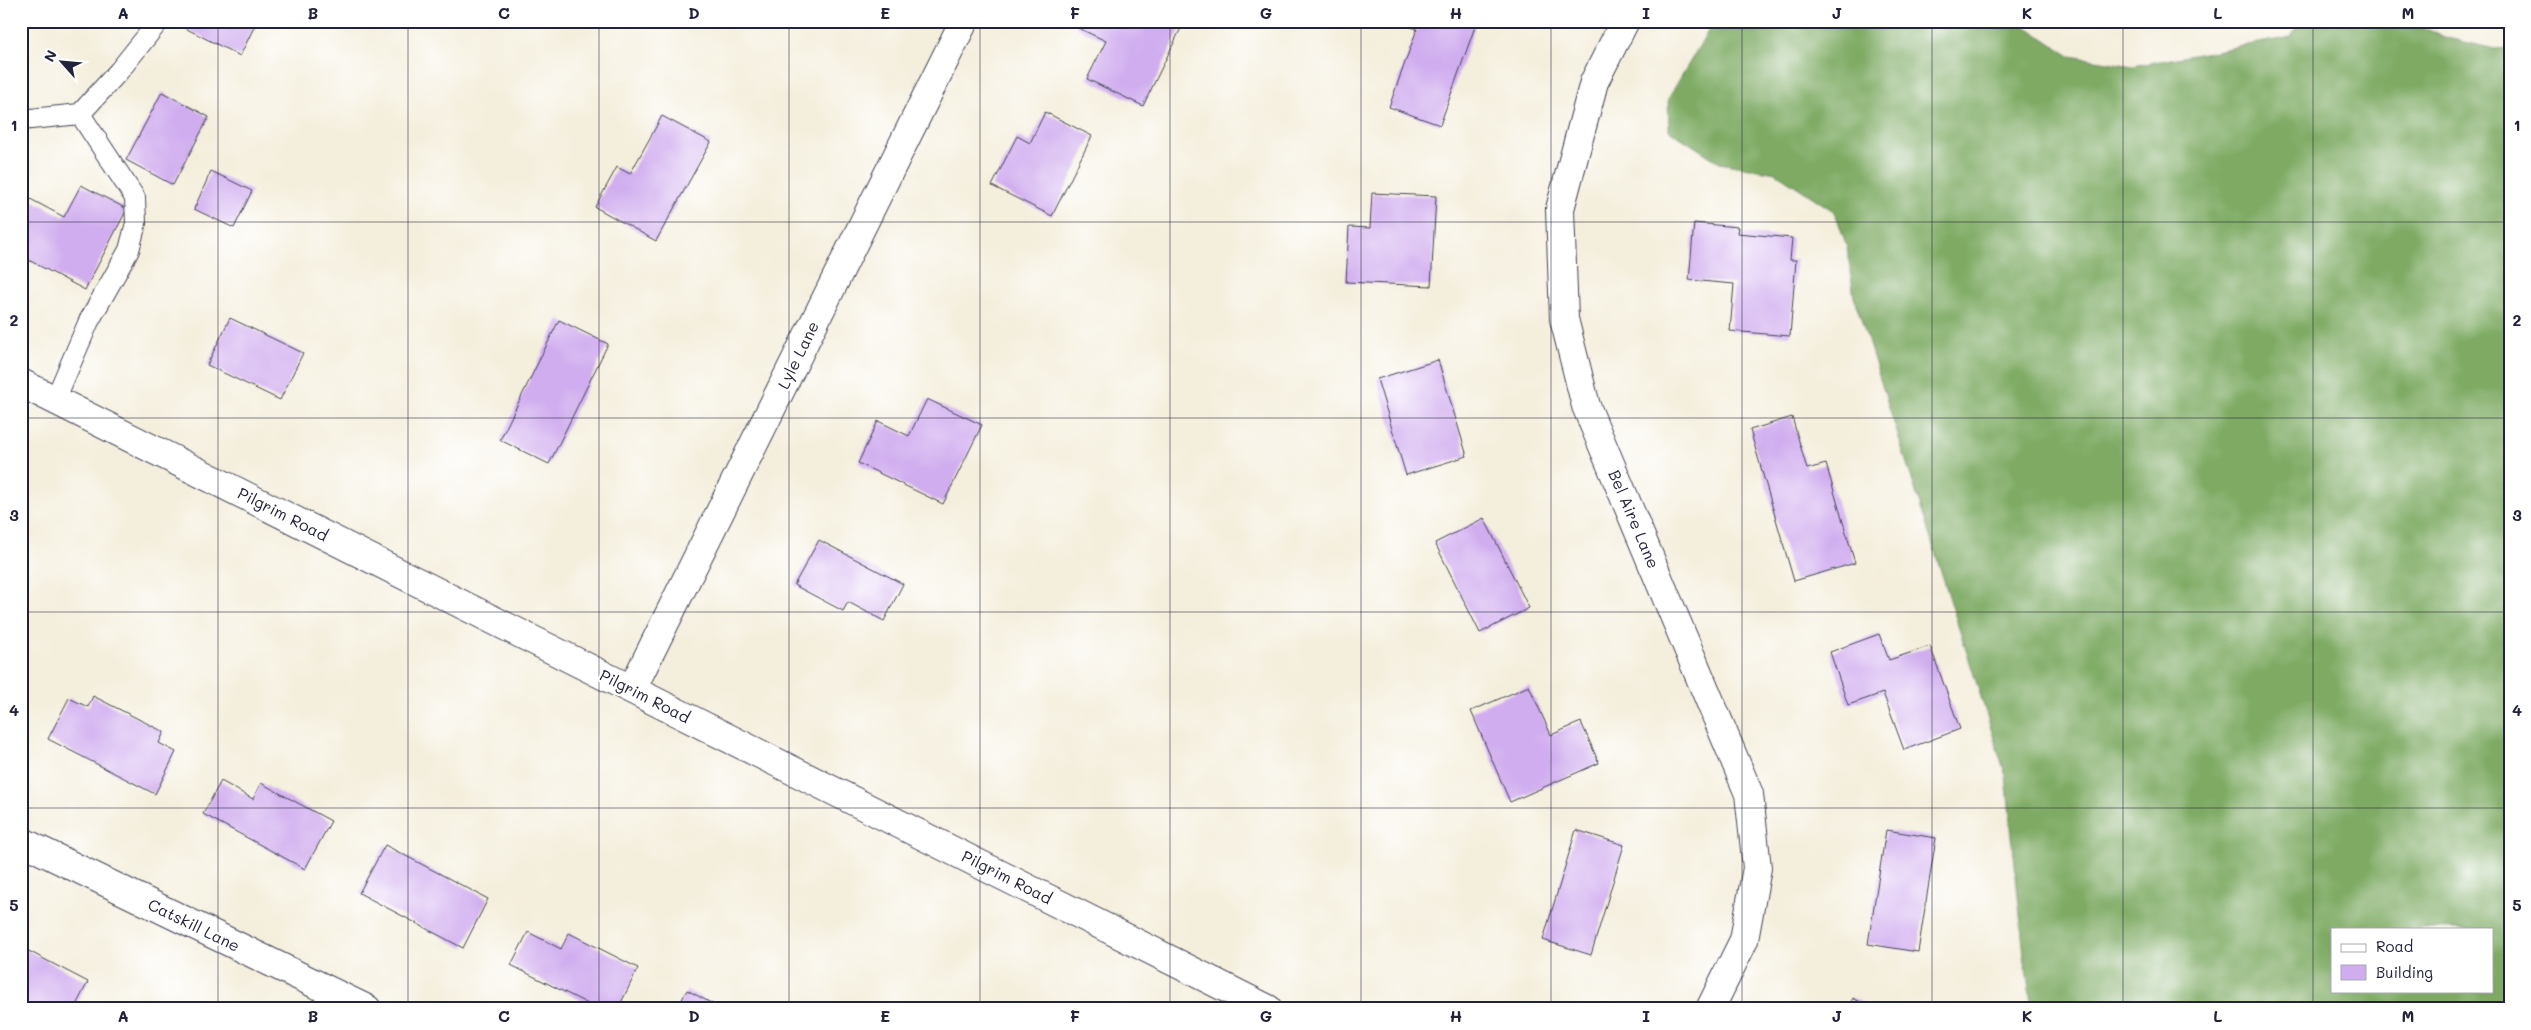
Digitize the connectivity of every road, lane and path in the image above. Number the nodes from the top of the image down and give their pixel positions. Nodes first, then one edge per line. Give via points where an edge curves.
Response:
1 (159, 21) edge
2 (964, 21) edge
3 (1625, 21) edge
4 (80, 114) junction
5 (21, 120) edge
6 (21, 383) edge
7 (55, 400) junction
8 (632, 689) junction
9 (21, 841) edge
10 (367, 1009) edge
11 (1268, 1009) edge
12 (1710, 1009) edge

1 - 4 lane
2 - 8 street, Lyle Lane
3 - 12 street, Bel Aire Lane via 1594,82 1560,209 1564,320 1586,406 1749,794 1756,877 1744,940
4 - 5 lane
4 - 7 lane via 136,198 136,223 129,250 90,321
6 - 7 street, Pilgrim Road
7 - 8 street, Pilgrim Road
8 - 11 street, Pilgrim Road
9 - 10 street, Catskill Lane

